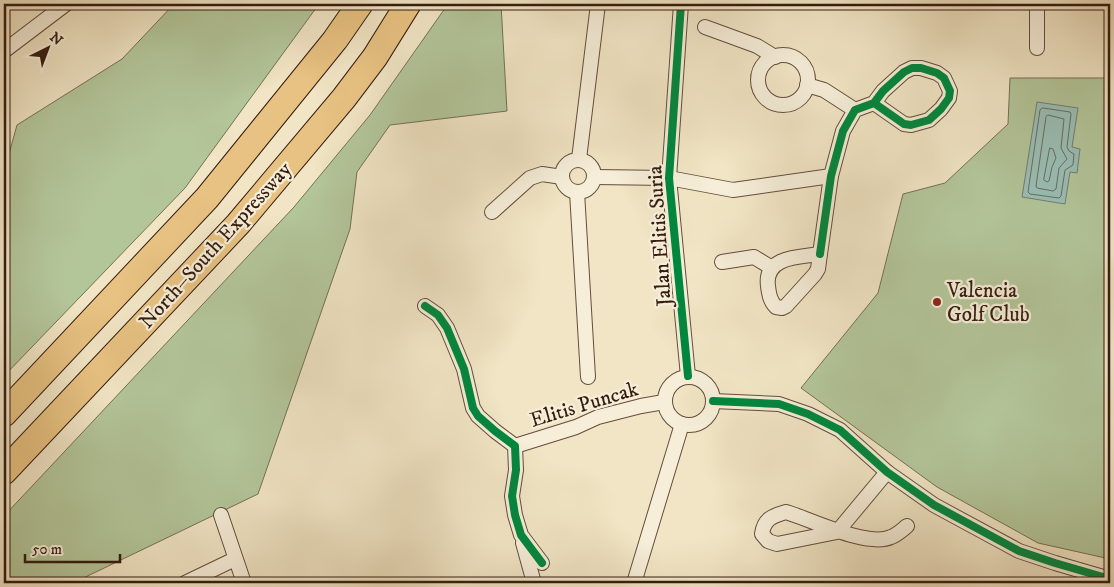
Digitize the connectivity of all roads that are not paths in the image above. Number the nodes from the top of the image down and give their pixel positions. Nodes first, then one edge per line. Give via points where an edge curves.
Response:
1 (66, 4) edge
2 (360, 4) edge
3 (408, 4) edge
4 (598, 4) edge
5 (681, 4) edge
6 (1037, 4) edge
7 (705, 27) dead end
8 (1038, 48) dead end
9 (4, 51) edge
10 (775, 57) junction
11 (808, 85) junction
12 (874, 103) junction
13 (855, 110) junction
14 (579, 159) junction
15 (831, 176) junction
16 (562, 177) junction
17 (595, 177) junction
18 (669, 178) junction
19 (577, 192) junction
20 (492, 212) dead end
21 (820, 254) junction
22 (722, 262) dead end
23 (772, 268) junction
24 (425, 306) dead end
25 (688, 376) junction
26 (588, 377) dead end
27 (713, 401) junction
28 (664, 402) junction
29 (4, 414) edge
30 (682, 424) junction
31 (515, 446) junction
32 (4, 472) edge
33 (887, 472) junction
34 (221, 515) dead end
35 (907, 526) dead end
36 (521, 535) junction
37 (235, 559) junction
38 (542, 564) dead end
39 (1110, 579) edge
40 (185, 583) edge
41 (244, 583) edge
42 (534, 583) edge
43 (634, 583) edge

1 - 9 street
2 - 29 highway, North–South Expressway via 335,40 207,198
3 - 32 highway, North–South Expressway via 375,57 344,98 238,224
4 - 14 street
5 - 18 street, Jalan Elitis Suria
6 - 8 street
7 - 10 street via 757,46
10 - 11 street via 792,57 799,62 805,68
10 - 11 street via 762,67 759,75 761,92 766,98 779,105 787,105 800,98
11 - 13 street via 824,90
12 - 12 street via 882,91 912,68 937,73 944,78 950,91 949,98 929,120 911,125 904,124
12 - 13 street
13 - 15 street via 844,131
14 - 16 street via 565,166
14 - 17 street via 592,167
15 - 18 street via 733,190
15 - 21 street
16 - 19 street via 568,189
16 - 20 street via 542,174 530,178
17 - 18 street
17 - 19 street via 587,190
18 - 25 street, Jalan Elitis Suria
19 - 26 street
21 - 23 street via 782,260
21 - 23 street via 816,274 782,308 776,307 770,298 768,278
22 - 23 street via 754,257
24 - 31 street via 438,315 447,328 464,369 473,408 484,422
25 - 27 street via 696,377 708,386
25 - 28 street via 673,382
27 - 30 street via 704,420
27 - 33 street via 779,404 808,414 840,430
28 - 30 street via 670,416
28 - 31 street, Elitis Puncak via 598,417
30 - 43 street
31 - 36 street via 512,496
33 - 35 street via 837,532 884,539
33 - 39 street via 934,505 1019,551
34 - 37 street
36 - 38 street
36 - 42 street
37 - 40 street
37 - 41 street

